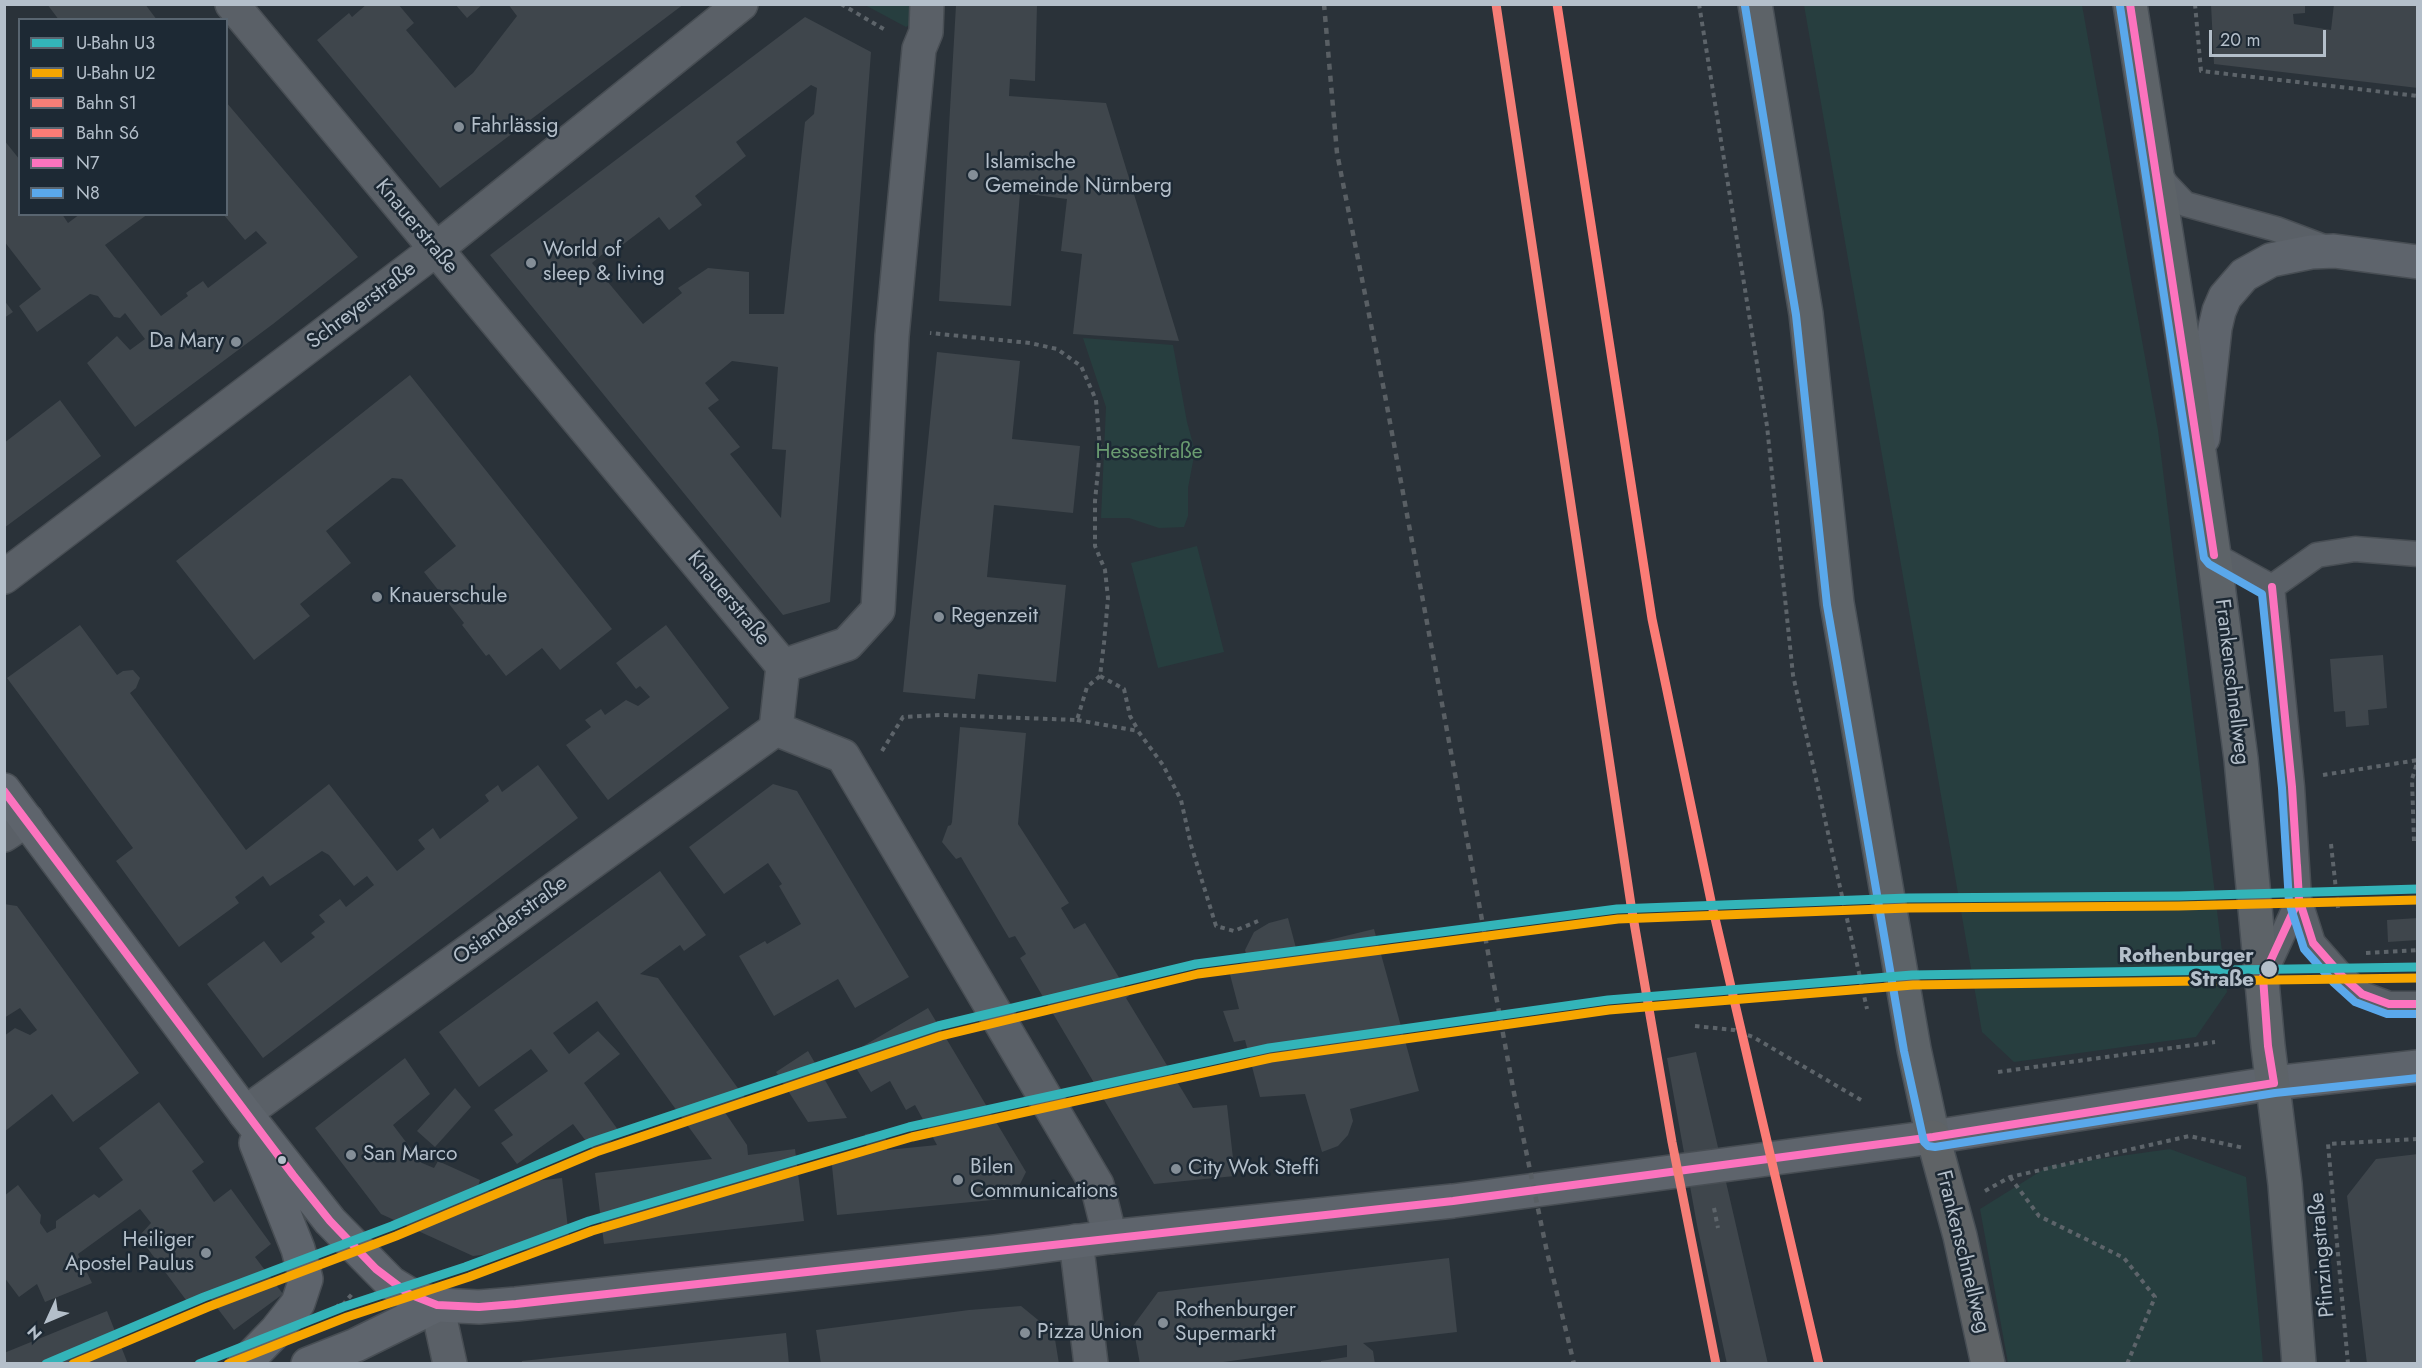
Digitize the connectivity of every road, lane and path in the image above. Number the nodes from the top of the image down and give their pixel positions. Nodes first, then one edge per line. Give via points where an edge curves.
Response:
1 (232, 4) edge
2 (741, 4) edge
3 (841, 4) edge
4 (927, 4) edge
5 (1699, 4) edge
6 (1755, 4) edge
7 (2130, 4) edge
8 (2195, 4) edge
9 (918, 49) junction
10 (2418, 96) edge
11 (2154, 166) junction
12 (435, 250) junction
13 (2334, 251) junction
14 (2418, 262) edge
15 (892, 336) junction
16 (2200, 460) junction
17 (2418, 554) edge
18 (2214, 555) junction
19 (4, 577) edge
20 (2272, 587) junction
21 (783, 666) junction
22 (1100, 676) junction
23 (1077, 720) junction
24 (776, 729) junction
25 (1138, 731) junction
26 (2418, 760) edge
27 (860, 784) junction
28 (2324, 786) dead end
29 (4, 790) edge
30 (16, 827) edge
31 (2331, 841) dead end
32 (2414, 841) dead end
33 (2299, 899) junction
34 (2340, 920) dead end
35 (1258, 921) dead end
36 (2418, 950) edge
37 (2365, 953) dead end
38 (2263, 977) junction
39 (2418, 1004) edge
40 (1868, 1013) dead end
41 (1695, 1026) dead end
42 (2215, 1042) dead end
43 (2418, 1067) edge
44 (1998, 1072) dead end
45 (2274, 1083) junction
46 (1861, 1100) dead end
47 (245, 1113) junction
48 (1933, 1137) junction
49 (2418, 1139) edge
50 (2245, 1148) dead end
51 (2010, 1178) junction
52 (1952, 1205) junction
53 (1714, 1208) dead end
54 (1718, 1228) dead end
55 (1110, 1237) junction
56 (1076, 1241) junction
57 (437, 1305) junction
58 (244, 1364) edge
59 (308, 1364) edge
60 (450, 1364) edge
61 (1091, 1364) edge
62 (1988, 1364) edge
63 (2127, 1364) edge
64 (2299, 1364) edge
65 (2348, 1364) edge

1 - 12 street, Knauerstraße
2 - 12 street, Schreyerstraße
3 - 9 path
4 - 9 street via 926,32
5 - 40 path via 1767,426 1793,675
6 - 48 main road, Frankenschnellweg via 1806,314 1837,603
7 - 11 main road, Frankenschnellweg
8 - 10 path via 2201,71
9 - 15 street
11 - 13 lane via 2185,204 2276,229
11 - 16 main road, Frankenschnellweg
12 - 19 street, Schreyerstraße
12 - 21 street, Knauerstraße
13 - 14 main road
13 - 16 main road via 2291,255 2261,264 2236,282 2225,297 2215,328
15 - 21 street via 878,610 847,644
15 - 22 path via 938,333 1030,343 1057,349 1081,366 1096,400 1100,450 1095,546 1105,570 1107,598
16 - 18 main road, Frankenschnellweg
17 - 20 lane via 2355,549 2317,555
18 - 20 lane
18 - 38 main road, Frankenschnellweg via 2241,759
20 - 33 lane
21 - 24 street, Knauerstraße
22 - 23 path via 1087,687
22 - 25 path via 1124,689
23 - 25 path
23 - 27 path via 903,717
24 - 27 street via 843,756
24 - 47 street, Osianderstraße
25 - 35 path via 1163,765 1181,800 1216,926 1234,931
26 - 28 path via 2323,775
26 - 32 path via 2412,779
27 - 55 street via 1097,1185
29 - 30 main road
30 - 47 main road
31 - 34 path
33 - 38 lane
33 - 39 lane via 2313,943 2342,976 2362,993 2389,1004
36 - 37 path
38 - 45 main road, Frankenschnellweg
41 - 46 path via 1734,1030 1753,1037
42 - 44 path
43 - 45 main road
45 - 48 main road
45 - 64 main road, Frankenschnellweg
47 - 57 main road via 330,1221 376,1269 409,1294
47 - 58 main road via 306,1280 298,1303
48 - 52 highway, Frankenschnellweg
48 - 55 main road via 1453,1201
49 - 65 path, Pfinzingstraße via 2328,1144
50 - 51 path via 2189,1136
51 - 52 path
51 - 63 path via 2039,1216 2124,1258 2155,1296
52 - 62 highway, Frankenschnellweg
53 - 54 path
55 - 56 main road
56 - 57 main road via 516,1304
56 - 61 street
57 - 59 main road
57 - 60 street

